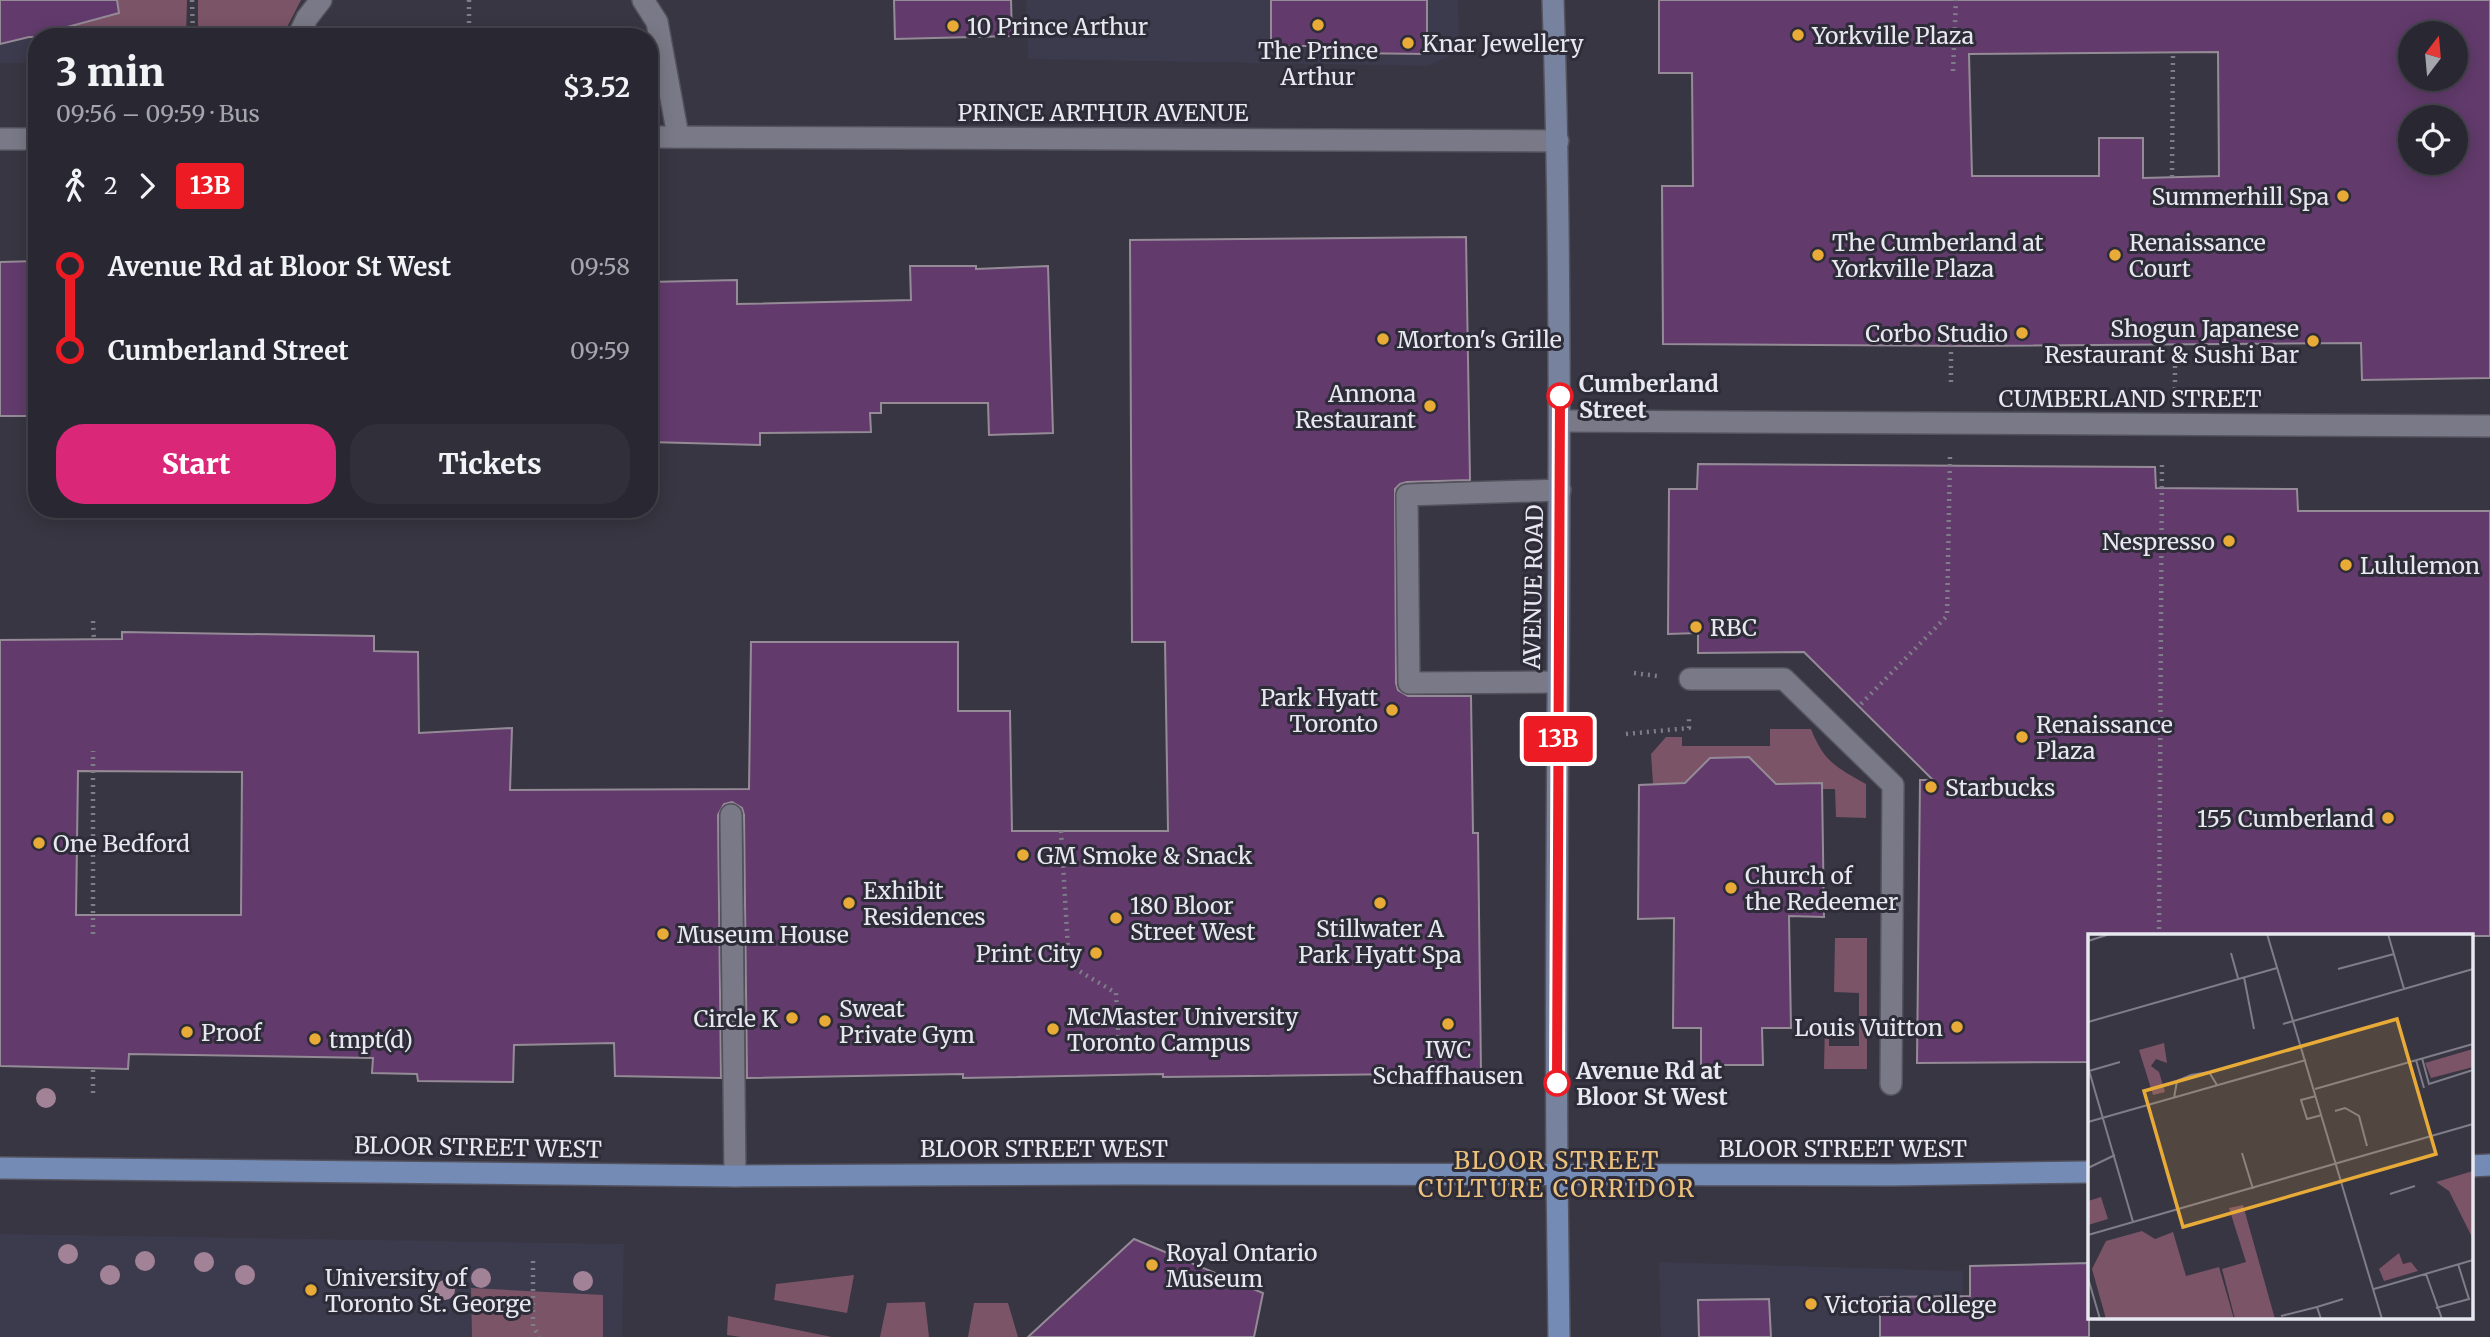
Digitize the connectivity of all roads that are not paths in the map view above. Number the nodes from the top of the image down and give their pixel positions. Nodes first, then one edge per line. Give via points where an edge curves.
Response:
1 (321, 0) edge
2 (643, 0) edge
3 (1553, 0) edge
4 (302, 28) edge
5 (658, 136) edge
6 (678, 136) junction
7 (0, 139) edge
8 (28, 139) edge
9 (1558, 141) junction
10 (1560, 421) junction
11 (2490, 426) edge
12 (1560, 490) junction
13 (1689, 679) dead end
14 (1558, 682) junction
15 (731, 815) dead end
16 (1892, 1084) dead end
17 (2490, 1165) edge
18 (2472, 1166) edge
19 (0, 1168) edge
20 (2088, 1172) edge
21 (1557, 1174) junction
22 (735, 1176) junction
23 (1559, 1337) edge

1 - 4 street
2 - 6 street via 657,22
3 - 9 main road, AVENUE ROAD
5 - 6 street, PRINCE ARTHUR AVENUE
6 - 9 street, PRINCE ARTHUR AVENUE
7 - 8 street
9 - 10 main road, AVENUE ROAD
10 - 11 street, CUMBERLAND STREET
10 - 12 main road, AVENUE ROAD
12 - 14 main road, AVENUE ROAD
12 - 14 street via 1407,495 1409,683
13 - 16 street via 1784,679 1893,785
14 - 21 main road, AVENUE ROAD
15 - 22 street
17 - 18 main road
19 - 22 main road, BLOOR STREET WEST
20 - 21 main road, BLOOR STREET WEST
21 - 22 main road, BLOOR STREET WEST
21 - 23 main road

